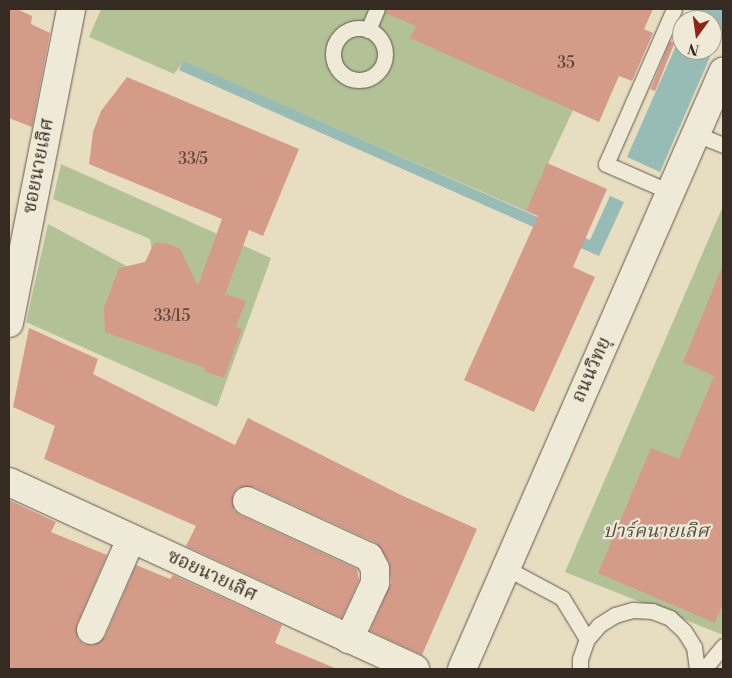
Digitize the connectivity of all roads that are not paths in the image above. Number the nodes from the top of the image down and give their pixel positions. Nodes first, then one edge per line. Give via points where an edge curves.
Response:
1 (71, 9) edge
2 (377, 9) edge
3 (674, 9) edge
4 (368, 30) dead end
5 (723, 72) edge
6 (696, 134) junction
7 (723, 144) edge
8 (670, 192) junction
9 (9, 323) edge
10 (9, 482) edge
11 (247, 501) dead end
12 (131, 539) junction
13 (506, 568) junction
14 (91, 630) dead end
15 (349, 639) junction
16 (587, 639) junction
17 (723, 646) edge
18 (415, 669) edge
19 (462, 669) edge
20 (580, 669) edge
21 (697, 669) edge
22 (704, 669) edge

1 - 9 street, ซอยนายเลิศ
2 - 4 lane
3 - 8 lane via 606,164
5 - 6 street, ถนนวิทยุ
6 - 7 lane
6 - 8 street, ถนนวิทยุ
8 - 13 street, ถนนวิทยุ
10 - 12 street, ซอยนายเลิศ
11 - 15 street via 369,557 375,569 375,583
12 - 14 street
12 - 15 street, ซอยนายเลิศ
13 - 16 lane via 562,598
13 - 19 street, ถนนวิทยุ
15 - 18 street, ซอยนายเลิศ
16 - 20 lane
16 - 21 lane via 599,625 615,615 634,610 652,611 670,618 684,631 694,647
17 - 22 lane

